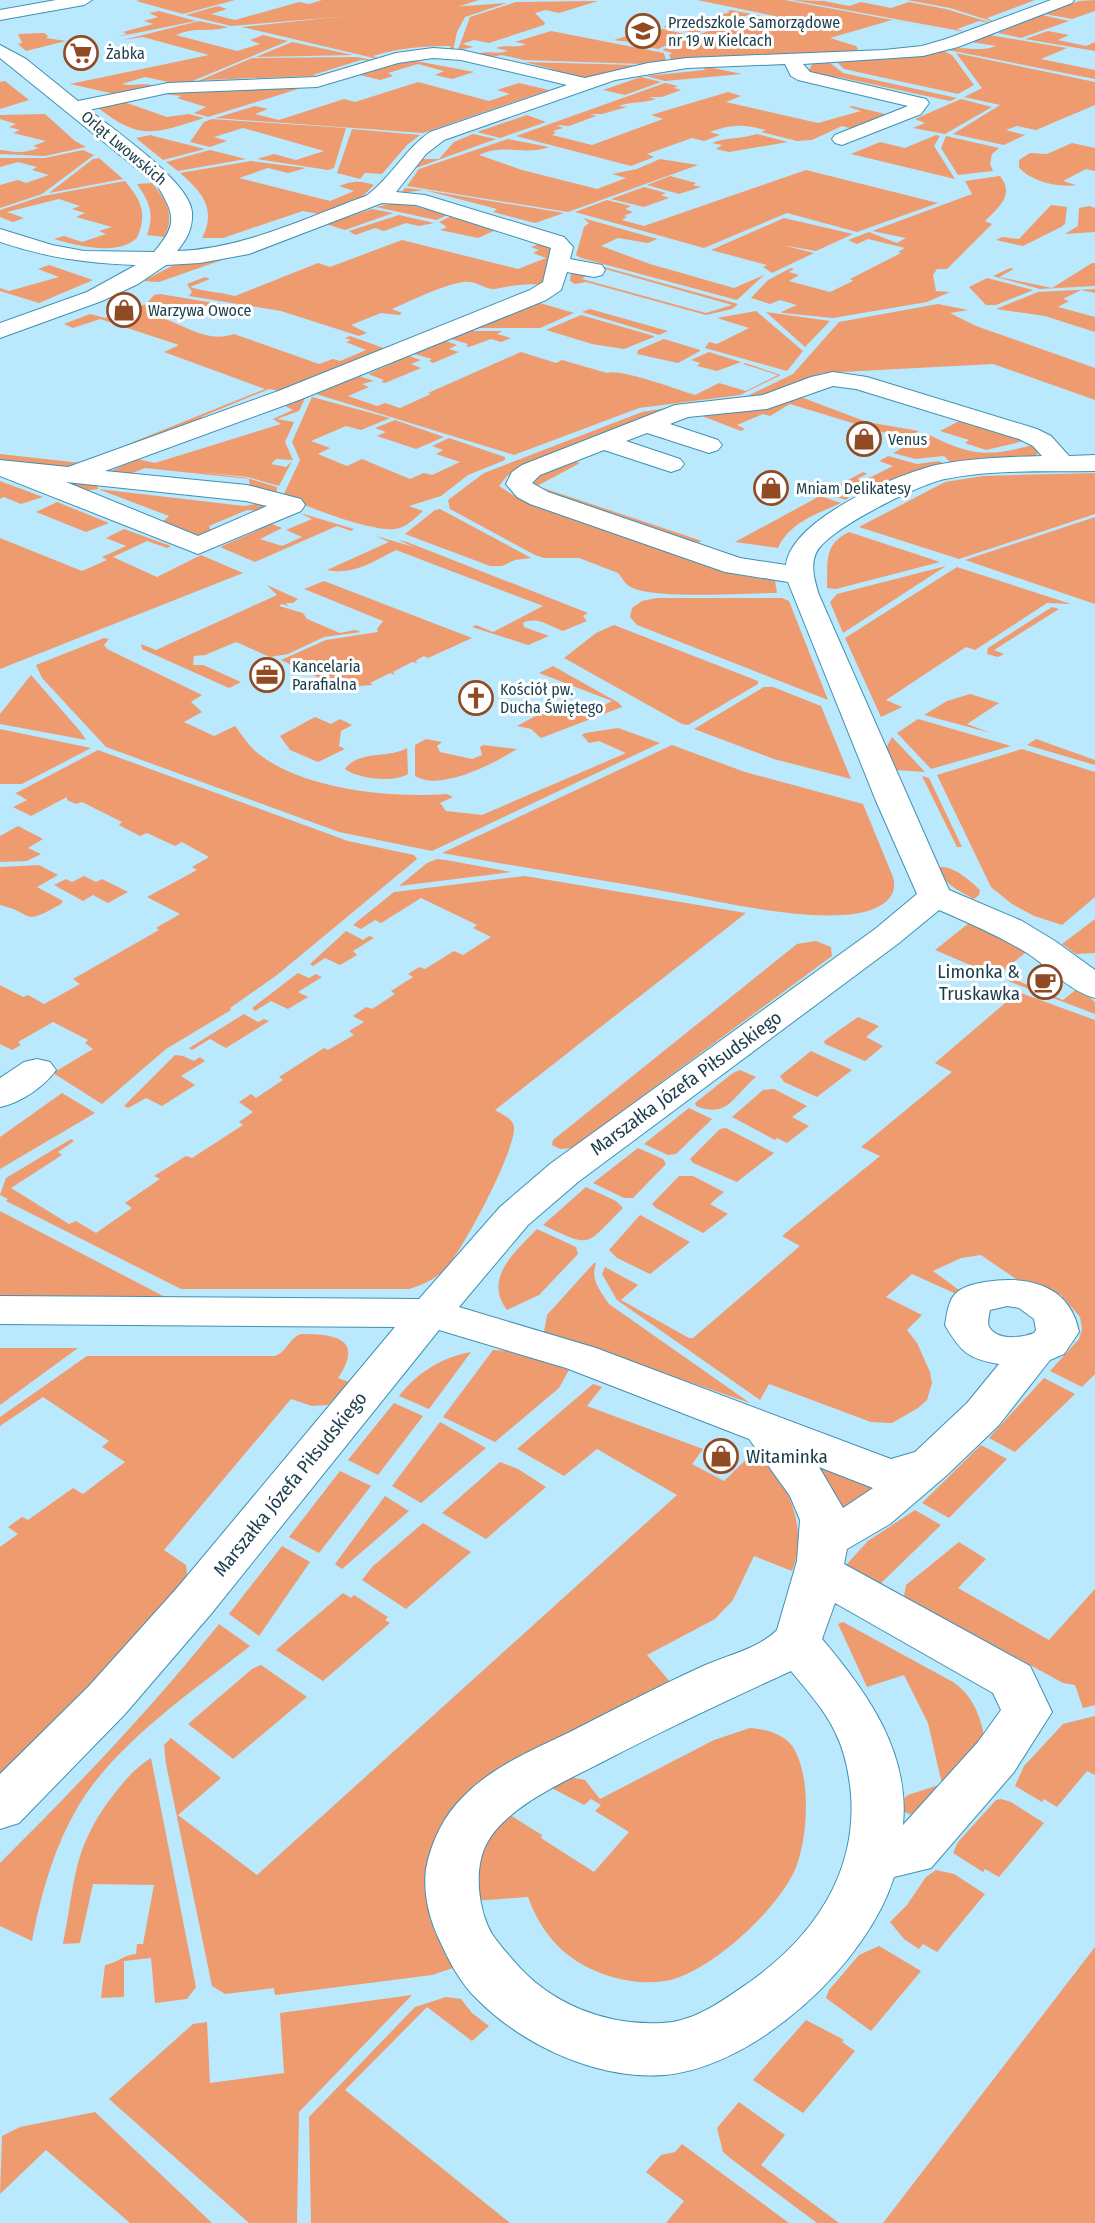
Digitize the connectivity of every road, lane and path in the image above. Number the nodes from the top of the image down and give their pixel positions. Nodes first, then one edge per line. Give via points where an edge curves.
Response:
1 (84, 0) edge
2 (1066, 0) edge
3 (0, 15) edge
4 (930, 31) dead end
5 (966, 38) junction
6 (1, 49) edge
7 (791, 59) junction
8 (586, 84) junction
9 (74, 107) junction
10 (842, 139) dead end
11 (380, 197) junction
12 (0, 236) edge
13 (161, 258) junction
14 (594, 270) dead end
15 (559, 280) junction
16 (0, 331) edge
17 (883, 390) junction
18 (854, 404) dead end
19 (938, 407) junction
20 (914, 420) dead end
21 (647, 425) junction
22 (603, 442) junction
23 (709, 445) dead end
24 (1095, 463) edge
25 (671, 464) dead end
26 (1062, 464) junction
27 (5, 469) edge
28 (73, 474) junction
29 (801, 576) junction
30 (935, 896) junction
31 (1095, 987) edge
32 (37, 1070) dead end
33 (0, 1096) edge
34 (0, 1310) edge
35 (430, 1313) junction
36 (1034, 1351) dead end
37 (765, 1429) junction
38 (931, 1464) junction
39 (821, 1556) junction
40 (796, 1642) junction
41 (0, 1808) edge
42 (875, 1857) junction

1 - 3 street
2 - 5 street
4 - 5 street
5 - 7 street via 922,51 870,47
6 - 9 street, Orląt Lwowskich
7 - 8 street via 652,67
7 - 10 street via 804,76 920,103
8 - 9 street via 461,55 433,53 396,58 317,82 168,88
8 - 11 street via 433,138
9 - 13 street, Orląt Lwowskich via 165,181 179,198 183,226 175,244
11 - 13 street via 231,252
11 - 15 street via 418,200 553,239 562,247
12 - 13 street via 69,254
13 - 16 street, Orląt Lwowskich via 118,285
14 - 15 street
15 - 28 street via 538,295 348,372
17 - 18 street
17 - 19 street
17 - 21 street via 833,379 767,402 684,410
19 - 20 street
19 - 26 street via 1028,434 1042,441
21 - 22 street
21 - 23 street
22 - 25 street
22 - 29 street via 531,470 519,484 539,498 735,566
24 - 26 street
26 - 29 street via 954,470 923,477 808,540
27 - 28 street
27 - 28 street via 198,546 292,505 258,494
29 - 30 street via 809,606
30 - 31 street via 1010,928
30 - 35 street, Marszałka Józefa Piłsudskiego via 564,1173 514,1216
32 - 33 street
34 - 35 street
35 - 37 street via 581,1357
35 - 41 street, Marszałka Józefa Piłsudskiego via 194,1601 107,1700
36 - 38 street via 983,1414
37 - 38 street via 890,1476
37 - 39 street via 818,1504 826,1533
38 - 39 street
39 - 40 street
39 - 42 street via 1012,1680 1027,1712 996,1757 912,1852
40 - 42 street via 841,1699 864,1740 879,1800
40 - 42 street via 547,1767 508,1791 473,1821 457,1849 452,1882 454,1910 464,1940 497,1984 565,2030 625,2049 666,2049 715,2034 790,1984 821,1955 849,1918

